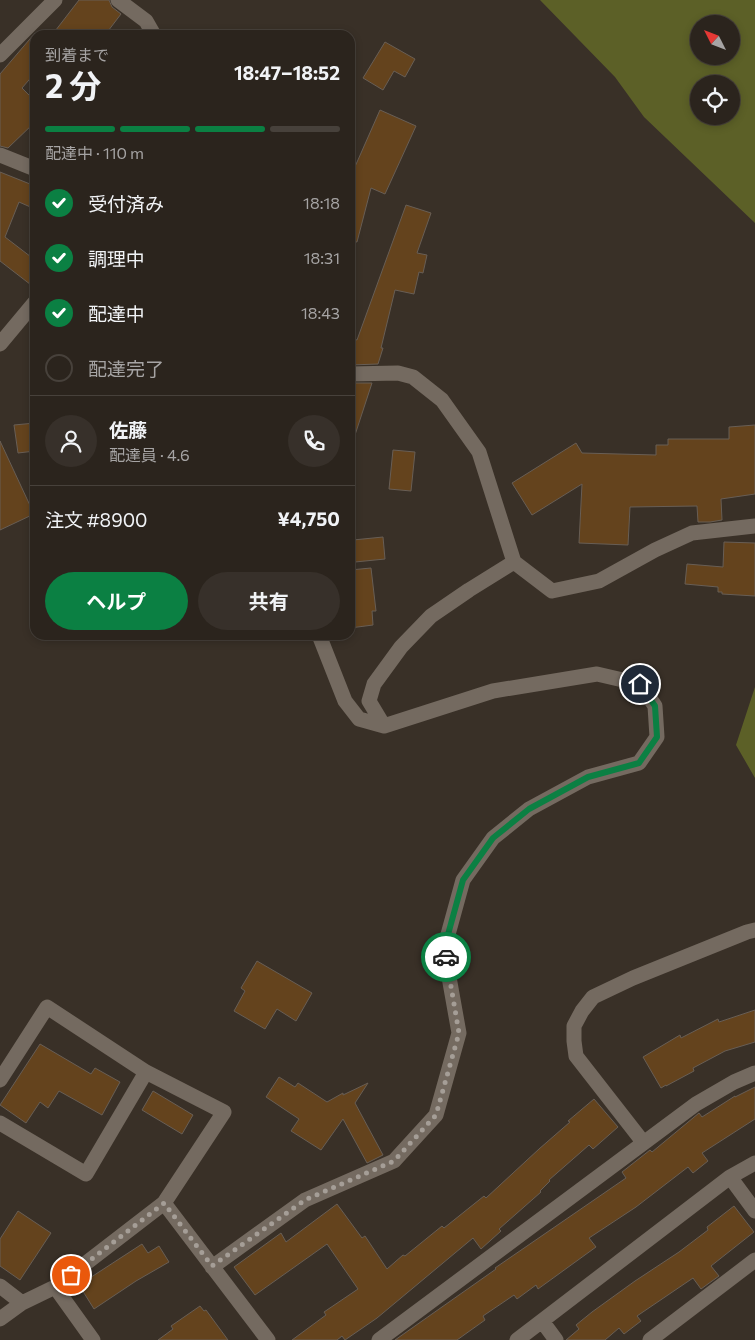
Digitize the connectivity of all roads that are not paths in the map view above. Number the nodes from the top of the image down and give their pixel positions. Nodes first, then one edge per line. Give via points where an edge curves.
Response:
1 (56, 0) edge
2 (118, 0) edge
3 (151, 30) edge
4 (0, 55) edge
5 (0, 156) edge
6 (30, 167) edge
7 (30, 308) edge
8 (0, 344) edge
9 (355, 374) edge
10 (755, 526) edge
11 (514, 562) junction
12 (321, 640) edge
13 (384, 726) junction
14 (755, 930) edge
15 (146, 1072) junction
16 (755, 1073) edge
17 (0, 1080) edge
18 (0, 1123) edge
19 (643, 1142) junction
20 (755, 1163) edge
21 (730, 1177) junction
22 (164, 1203) junction
23 (755, 1211) edge
24 (755, 1260) edge
25 (212, 1266) junction
26 (0, 1286) edge
27 (55, 1287) junction
28 (22, 1303) junction
29 (0, 1319) edge
30 (542, 1321) junction
31 (93, 1340) edge
32 (268, 1340) edge
33 (379, 1340) edge
34 (517, 1340) edge
35 (556, 1340) edge
36 (650, 1340) edge

1 - 4 street
2 - 3 street via 146,21
5 - 6 street
7 - 8 street
9 - 11 street via 398,373 413,377 442,400 480,452
10 - 11 street via 692,533 599,581 552,591
11 - 13 street via 431,616 401,647 374,684 368,701
12 - 13 street via 345,701 359,719
13 - 25 street via 493,691 597,674 640,684 655,706 657,737 639,763 588,777 529,809 493,838 463,880 444,949 459,1033 436,1115 394,1161 305,1200
14 - 19 street via 592,997 574,1026 576,1056
15 - 17 street via 47,1007
15 - 18 street via 86,1174
15 - 22 street via 224,1112
16 - 19 street via 696,1104
19 - 33 street
20 - 21 street
21 - 23 street
21 - 30 street
22 - 25 street
22 - 27 street
24 - 36 street
25 - 32 street
26 - 28 street
27 - 28 street
27 - 31 street
28 - 29 street
30 - 34 street
30 - 35 street

